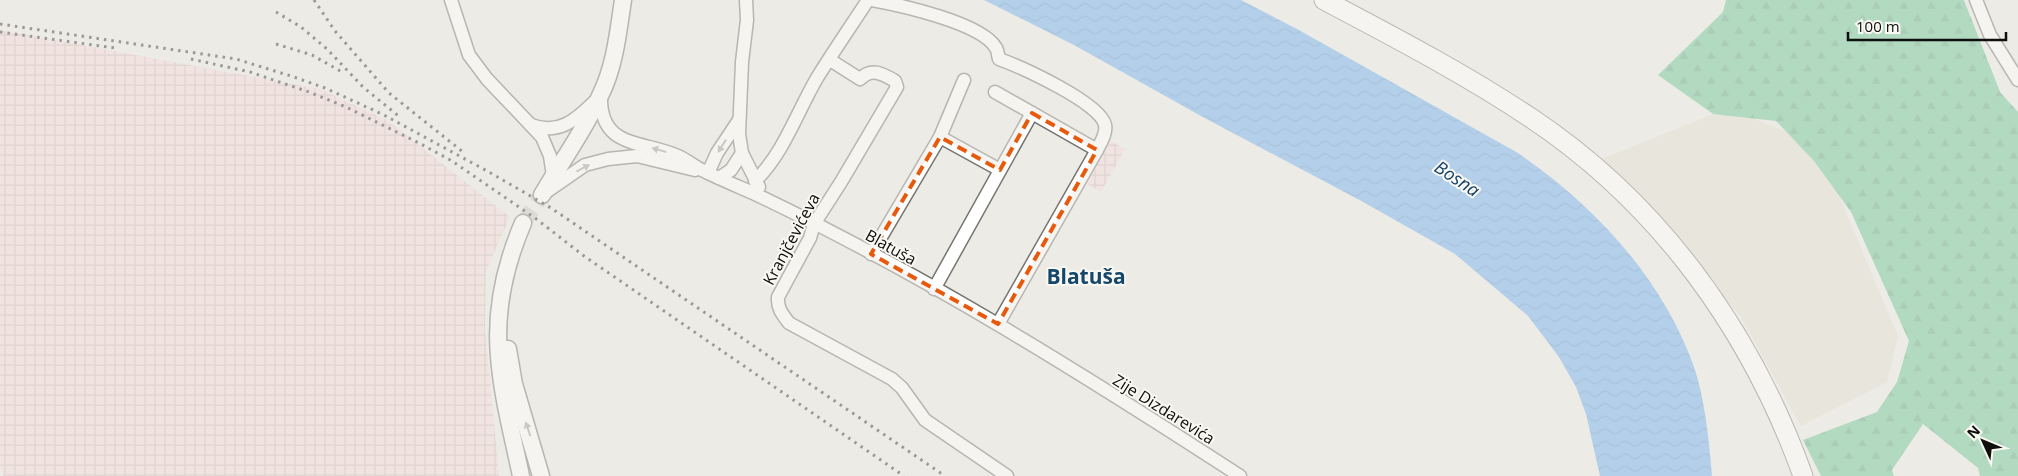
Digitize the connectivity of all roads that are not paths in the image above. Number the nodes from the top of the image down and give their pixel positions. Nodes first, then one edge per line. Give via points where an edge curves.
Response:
1 (451, 0) edge
2 (460, 0) edge
3 (624, 0) edge
4 (746, 0) edge
5 (870, 0) edge
6 (1324, 0) edge
7 (1976, 0) edge
8 (458, 22) junction
9 (830, 60) junction
10 (964, 80) dead end
11 (2018, 80) edge
12 (995, 92) dead end
13 (601, 95) junction
14 (1032, 113) junction
15 (739, 120) junction
16 (529, 124) junction
17 (940, 137) junction
18 (1097, 150) junction
19 (742, 153) junction
20 (1000, 170) junction
21 (710, 174) junction
22 (553, 176) junction
23 (755, 180) junction
24 (542, 194) joint
25 (768, 200) junction
26 (523, 223) tunnel mouth
27 (814, 224) junction
28 (871, 254) junction
29 (934, 289) junction
30 (501, 308) junction
31 (998, 324) junction
32 (1072, 369) joint
33 (522, 476) edge
34 (541, 476) edge
35 (1007, 476) edge
36 (1240, 476) edge
37 (1803, 476) edge

1 - 8 street
2 - 8 street
3 - 13 main road via 616,47
4 - 15 street, Blatuša
5 - 9 street
5 - 18 street via 932,14 973,31 993,44 999,59 1085,102 1100,115 1106,126
6 - 37 highway via 1532,118 1599,170 1631,200 1687,263 1717,303 1760,375 1783,422
7 - 11 street via 1990,35
8 - 16 street via 469,55
9 - 23 street via 776,153
9 - 27 street, Kranjčevićeva via 860,79 878,72 895,81 897,87
10 - 17 street
12 - 14 street
13 - 16 street via 566,125 550,129
21 -> 13 street, Blatuša via 678,156 618,137 602,114
13 - 22 main road
14 - 18 street
14 - 20 street
15 - 19 street, Blatuša
15 -> 21 street via 717,153
16 - 22 street via 542,137 550,156
17 - 20 street
17 - 28 street
18 - 31 street
19 - 21 street via 730,170
19 - 23 street, Blatuša
20 - 29 street
24 -> 21 street, Blatuša via 585,165 608,159 637,156
21 - 25 street, Blatuša
22 - 24 main road
23 - 25 street, Blatuša
25 - 27 street, Blatuša
26 - 30 main road via 507,266
27 - 28 street, Blatuša
27 - 35 street, Kranjčevićeva via 810,238 778,297 780,312 789,323 892,380 926,420
28 - 29 street, Blatuša
29 - 31 street, Blatuša
30 - 33 main road via 498,332 501,374
34 -> 30 main road via 514,384
31 - 32 street, Blatuša
32 - 36 street, Zije Dizdarevića

